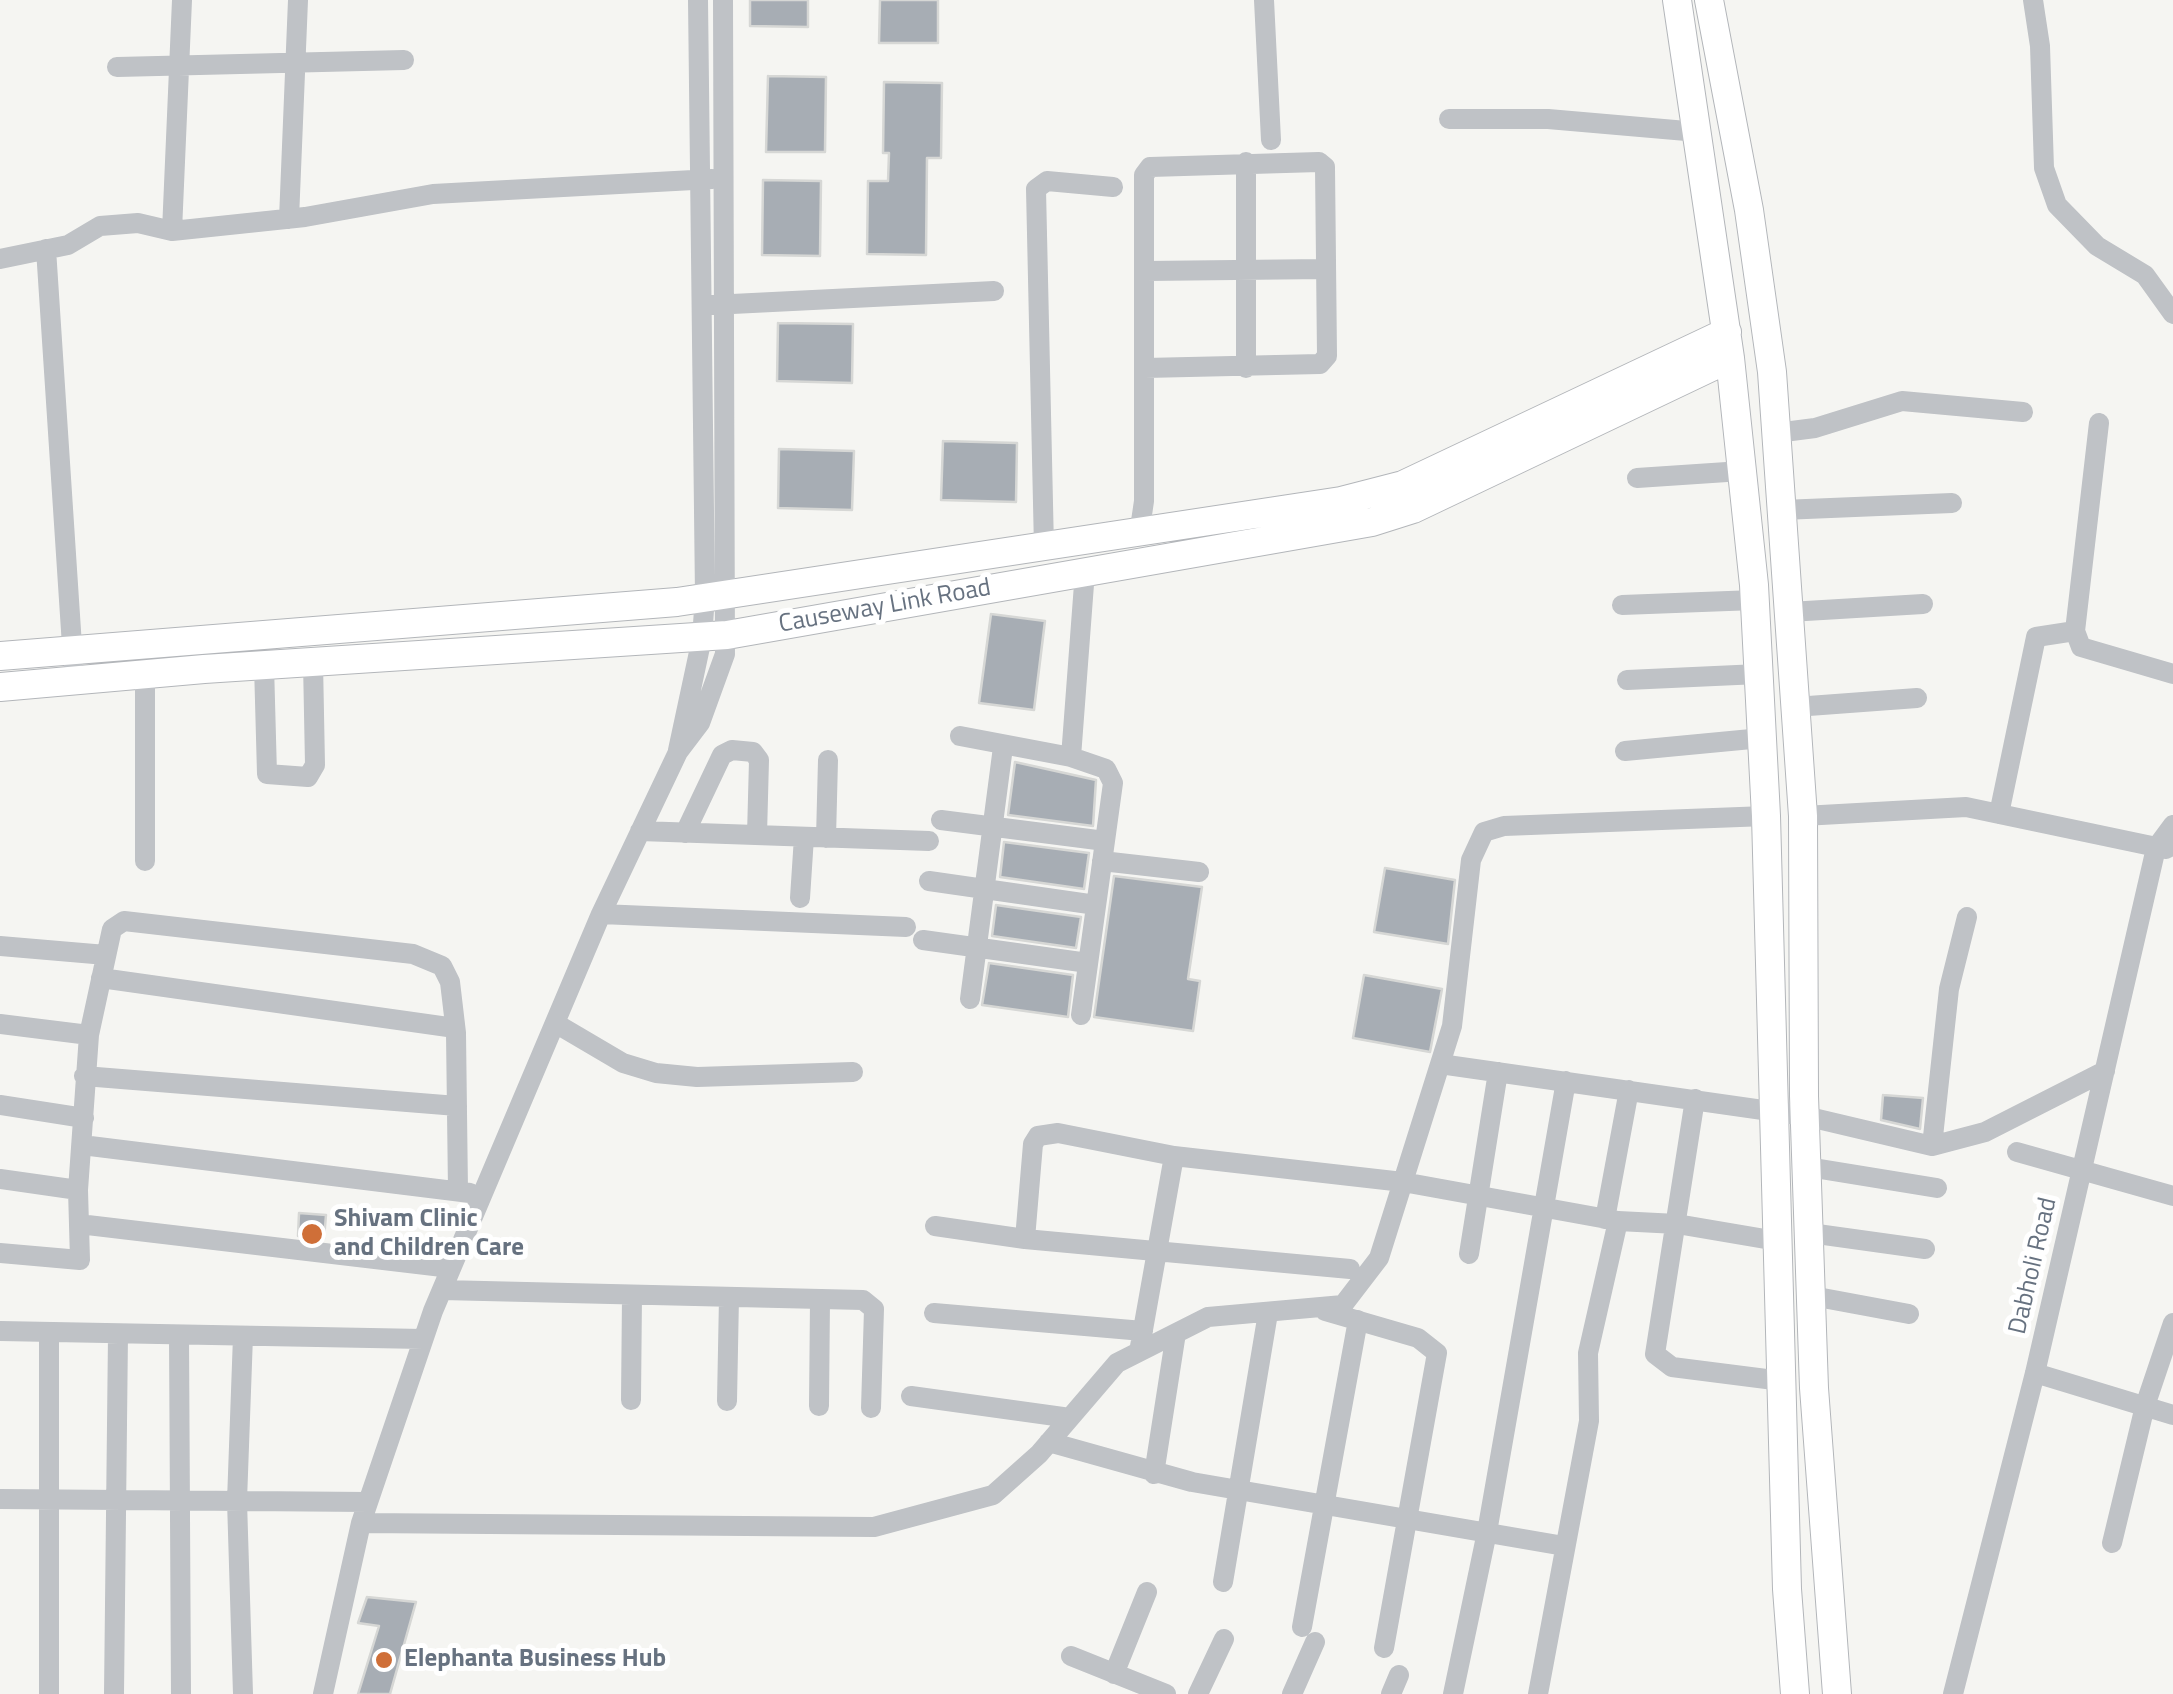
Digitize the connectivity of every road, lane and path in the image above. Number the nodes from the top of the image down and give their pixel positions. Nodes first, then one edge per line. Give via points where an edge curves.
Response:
1 (182, 0) edge
2 (298, 0) edge
3 (698, 0) edge
4 (722, 0) edge
5 (1264, 0) edge
6 (1677, 0) edge
7 (1709, 0) edge
8 (2034, 0) edge
9 (404, 60) dead end
10 (297, 63) junction
11 (182, 66) junction
12 (118, 67) dead end
13 (1449, 119) dead end
14 (1698, 132) junction
15 (1271, 140) dead end
16 (1246, 162) junction
17 (722, 178) junction
18 (699, 181) junction
19 (1113, 187) dead end
20 (289, 219) junction
21 (172, 232) junction
22 (46, 249) junction
23 (0, 259) edge
24 (1325, 269) junction
25 (1245, 270) junction
26 (1146, 271) junction
27 (994, 291) dead end
28 (723, 304) junction
29 (700, 306) junction
30 (2173, 314) edge
31 (1729, 345) junction
32 (1145, 368) junction
33 (1246, 368) junction
34 (2023, 412) dead end
35 (2099, 423) dead end
36 (1776, 433) junction
37 (1742, 471) junction
38 (1636, 478) dead end
39 (1952, 503) dead end
40 (1782, 510) junction
41 (1139, 535) junction
42 (1044, 548) junction
43 (1085, 571) junction
44 (716, 594) junction
45 (1755, 600) junction
46 (1923, 604) dead end
47 (1622, 605) dead end
48 (1789, 612) junction
49 (2075, 631) junction
50 (715, 636) junction
51 (72, 649) junction
52 (0, 656) edge
53 (313, 662) junction
54 (264, 665) junction
55 (145, 674) junction
56 (1759, 674) junction
57 (2173, 674) edge
58 (75, 680) junction
59 (1627, 680) dead end
60 (0, 688) edge
61 (1916, 698) dead end
62 (1796, 707) junction
63 (960, 736) dead end
64 (1762, 738) junction
65 (1003, 747) junction
66 (1625, 752) dead end
67 (1070, 757) junction
68 (828, 760) dead end
69 (1999, 814) junction
70 (1766, 816) junction
71 (1803, 816) junction
72 (941, 820) dead end
73 (2173, 825) edge
74 (993, 828) junction
75 (640, 832) junction
76 (685, 833) junction
77 (757, 836) junction
78 (804, 837) junction
79 (826, 838) junction
80 (929, 842) dead end
81 (2165, 849) edge
82 (1104, 851) junction
83 (144, 861) dead end
84 (1198, 872) dead end
85 (930, 881) dead end
86 (985, 889) junction
87 (800, 898) dead end
88 (1096, 905) junction
89 (601, 914) junction
90 (1967, 918) dead end
91 (0, 946) edge
92 (977, 946) junction
93 (106, 955) junction
94 (1088, 963) junction
95 (101, 978) junction
96 (970, 999) dead end
97 (1081, 1015) dead end
98 (555, 1023) junction
99 (0, 1024) edge
100 (455, 1028) junction
101 (89, 1035) junction
102 (1440, 1064) junction
103 (2105, 1071) junction
104 (852, 1072) dead end
105 (1498, 1072) junction
106 (84, 1076) junction
107 (1566, 1081) junction
108 (1629, 1090) junction
109 (1695, 1099) junction
110 (0, 1104) edge
111 (456, 1106) junction
112 (1772, 1115) junction
113 (1805, 1116) junction
114 (84, 1118) junction
115 (82, 1145) junction
116 (1932, 1146) junction
117 (2017, 1152) dead end
118 (1174, 1156) junction
119 (1808, 1167) junction
120 (2082, 1172) junction
121 (0, 1179) edge
122 (1403, 1182) junction
123 (1937, 1188) dead end
124 (78, 1190) junction
125 (458, 1191) junction
126 (482, 1194) junction
127 (1476, 1196) junction
128 (2173, 1196) edge
129 (1544, 1208) junction
130 (1612, 1220) junction
131 (79, 1224) junction
132 (1677, 1224) junction
133 (935, 1226) dead end
134 (1810, 1233) junction
135 (1025, 1239) junction
136 (1777, 1241) junction
137 (1925, 1250) dead end
138 (1157, 1252) junction
139 (0, 1254) edge
140 (1469, 1254) dead end
141 (451, 1268) junction
142 (1350, 1269) dead end
143 (442, 1290) junction
144 (632, 1294) junction
145 (1812, 1296) junction
146 (729, 1297) junction
147 (820, 1300) junction
148 (1319, 1309) junction
149 (934, 1313) dead end
150 (1268, 1314) junction
151 (1910, 1314) dead end
152 (1358, 1320) junction
153 (2173, 1324) edge
154 (0, 1332) edge
155 (49, 1332) junction
156 (1176, 1333) junction
157 (118, 1334) junction
158 (179, 1335) junction
159 (243, 1336) junction
160 (423, 1339) junction
161 (1141, 1341) junction
162 (2035, 1373) junction
163 (1782, 1382) junction
164 (911, 1396) dead end
165 (631, 1400) dead end
166 (726, 1401) dead end
167 (819, 1406) dead end
168 (2145, 1406) junction
169 (870, 1408) dead end
170 (2173, 1415) edge
171 (1070, 1418) junction
172 (1050, 1442) junction
173 (1154, 1474) junction
174 (1235, 1489) junction
175 (0, 1500) edge
176 (51, 1500) junction
177 (115, 1500) junction
178 (179, 1501) junction
179 (237, 1501) junction
180 (368, 1502) junction
181 (1324, 1504) junction
182 (1410, 1519) junction
183 (361, 1523) junction
184 (1486, 1532) junction
185 (2112, 1544) dead end
186 (1564, 1546) junction
187 (1223, 1582) dead end
188 (1147, 1592) dead end
189 (1224, 1639) dead end
190 (1384, 1648) dead end
191 (1071, 1656) dead end
192 (1114, 1674) junction
193 (49, 1694) edge
194 (114, 1694) edge
195 (181, 1694) edge
196 (243, 1694) edge
197 (323, 1694) edge
198 (1166, 1694) edge
199 (1198, 1694) edge
200 (1292, 1694) edge
201 (1453, 1694) edge
202 (1538, 1694) edge
203 (1796, 1694) edge
204 (1838, 1694) edge
205 (1953, 1694) edge

1 - 11 street
2 - 10 street
3 - 18 street
4 - 17 street
5 - 15 street
6 - 14 main road
7 - 36 main road via 1749,210
8 - 30 street via 2044,168 2057,205 2096,246 2145,275
9 - 10 street
10 - 11 street
10 - 20 street
11 - 12 street
11 - 21 street
13 - 14 street
14 - 31 main road
16 - 24 street via 1314,160 1325,167
16 - 25 street
16 - 26 street via 1150,167 1144,175
17 - 18 street
17 - 28 street
18 - 20 street via 432,194
18 - 29 street
19 - 42 street via 1047,181 1036,189
20 - 21 street
21 - 22 street via 138,222 100,226
22 - 23 street
22 - 51 street
24 - 25 street
24 - 33 street via 1327,356 1320,364
25 - 26 street
25 - 33 street
26 - 32 street
27 - 28 street
28 - 29 street
28 - 44 street
29 - 44 street
31 - 37 main road
31 - 41 main road, Causeway Link Road via 1403,485
31 - 43 main road, Causeway Link Road via 1412,509 1372,522
32 - 33 street
32 - 41 street
34 - 36 street via 1902,402
35 - 49 street
36 - 40 main road
37 - 38 street
37 - 45 main road
39 - 40 street
40 - 48 main road
41 - 42 main road, Causeway Link Road
42 - 44 main road, Causeway Link Road
43 - 50 main road, Causeway Link Road
43 - 67 street
44 - 50 street
44 - 51 main road, Causeway Link Road
45 - 47 street
45 - 56 main road
46 - 48 street
48 - 62 main road
49 - 57 street via 2081,647
49 - 69 street via 2036,637
50 - 53 main road, Causeway Link Road
50 - 75 street via 719,674
51 - 52 main road, Causeway Link Road
51 - 58 street
53 - 54 main road, Causeway Link Road
53 - 54 street via 315,765 308,776 267,774
54 - 55 main road, Causeway Link Road
55 - 58 main road, Causeway Link Road
55 - 83 street
56 - 59 street
56 - 64 main road
58 - 60 main road, Causeway Link Road
61 - 62 street
62 - 71 main road
63 - 65 street
64 - 66 street
64 - 70 main road
65 - 67 street
65 - 74 street
67 - 82 street via 1106,769 1113,783
68 - 79 street
69 - 71 street via 1966,807
69 - 81 street
70 - 102 street via 1484,832 1470,860 1452,1026
70 - 112 main road
71 - 113 main road
72 - 74 street
73 - 81 street
74 - 82 street
74 - 86 street
75 - 76 street
75 - 89 street
76 - 77 street
76 - 77 street via 722,756 732,750 753,752 759,760
77 - 78 street
78 - 79 street
78 - 87 street
79 - 80 street
81 - 103 street, Dabholi Road
82 - 84 street
82 - 88 street
85 - 86 street
86 - 88 street
86 - 92 street
88 - 94 street
89 - 92 street via 914,933
89 - 98 street
90 - 116 street via 1949,988
91 - 93 street
92 - 94 street
92 - 96 street
93 - 95 street
93 - 100 street via 112,930 124,921 413,954 442,966
94 - 97 street
95 - 100 street
95 - 101 street
98 - 104 street via 623,1063 656,1073
98 - 126 street
99 - 101 street
100 - 111 street
101 - 106 street
102 - 105 street
102 - 122 street
103 - 116 street via 1985,1132
103 - 120 street, Dabholi Road
105 - 107 street
105 - 127 street
106 - 111 street
106 - 114 street
107 - 108 street
107 - 129 street
108 - 109 street
108 - 130 street
109 - 112 street
109 - 132 street
110 - 114 street
111 - 125 street
112 - 113 street
112 - 136 main road
113 - 116 street
113 - 119 main road
114 - 115 street
115 - 124 street
115 - 125 street
117 - 120 street
118 - 122 street
118 - 135 street via 1058,1133 1038,1136
118 - 138 street
119 - 123 street
119 - 134 main road
120 - 128 street
120 - 162 street, Dabholi Road
121 - 124 street
122 - 127 street
122 - 148 street via 1379,1258 1343,1305
124 - 131 street
125 - 126 street
126 - 141 street
127 - 129 street
127 - 140 street
129 - 130 street
129 - 184 street
130 - 132 street
130 - 186 street via 1588,1353 1589,1421
131 - 139 street via 80,1260
131 - 141 street
132 - 136 street
132 - 163 street via 1655,1354 1660,1362
133 - 135 street
134 - 137 street
134 - 145 main road
135 - 138 street
136 - 163 main road
138 - 142 street
138 - 161 street
141 - 143 street
143 - 144 street
143 - 160 street
144 - 146 street
144 - 165 street
145 - 151 street
145 - 204 main road
146 - 147 street
146 - 166 street
147 - 167 street
147 - 169 street via 863,1300 874,1309
148 - 150 street
148 - 152 street
149 - 161 street
150 - 156 street via 1208,1317
150 - 174 street
152 - 181 street
152 - 182 street via 1418,1338 1437,1354
153 - 168 street
154 - 155 street
155 - 157 street
155 - 176 street
156 - 161 street
156 - 173 street
157 - 158 street
157 - 177 street
158 - 159 street
158 - 178 street
159 - 160 street
159 - 179 street
160 - 180 street
161 - 171 street
162 - 168 street
162 - 205 street, Dabholi Road
163 - 203 main road via 1786,1589
164 - 171 street
168 - 170 street
168 - 185 street
171 - 172 street
172 - 173 street
172 - 183 street via 993,1495 874,1527
173 - 174 street
174 - 181 street
174 - 187 street
175 - 176 street
176 - 177 street
176 - 193 street
177 - 178 street
177 - 194 street
178 - 179 street
178 - 195 street
179 - 180 street
179 - 196 street
180 - 183 street
181 - 182 street
181 - 200 street via 1309,1635
182 - 184 street
182 - 190 street
183 - 197 street
184 - 186 street
184 - 201 street
186 - 202 street
188 - 192 street
189 - 199 street
191 - 192 street
192 - 198 street

